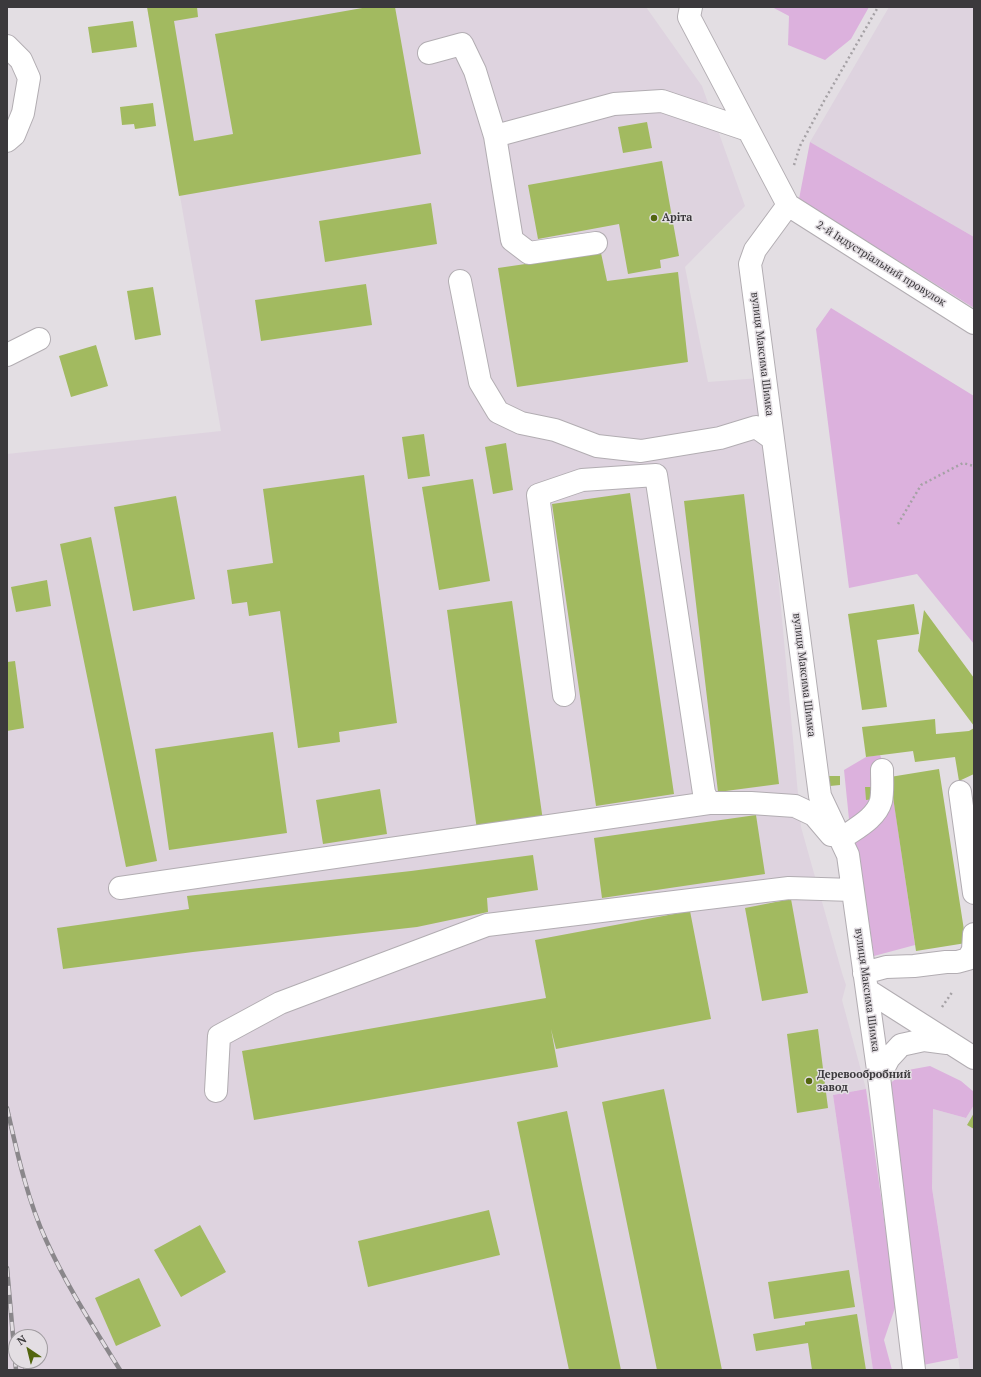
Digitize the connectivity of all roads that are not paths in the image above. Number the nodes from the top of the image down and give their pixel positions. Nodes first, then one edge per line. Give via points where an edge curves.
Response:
1 (686, 10) edge
2 (7, 46) edge
3 (429, 53) dead end
4 (748, 130) junction
5 (495, 136) junction
6 (7, 141) edge
7 (788, 205) junction
8 (596, 242) dead end
9 (460, 282) dead end
10 (974, 323) edge
11 (39, 339) dead end
12 (7, 355) edge
13 (773, 438) junction
14 (564, 695) dead end
15 (882, 770) dead end
16 (960, 792) dead end
17 (709, 803) junction
18 (844, 847) junction
19 (120, 888) dead end
20 (853, 890) junction
21 (974, 893) edge
22 (974, 934) edge
23 (865, 981) junction
24 (950, 1043) junction
25 (974, 1058) edge
26 (879, 1077) junction
27 (216, 1091) dead end
28 (914, 1370) edge

1 - 4 street
2 - 6 street via 21,60 29,78 23,113 14,136
3 - 5 street via 462,44 474,71
4 - 5 street via 662,101 614,104
4 - 7 street
5 - 8 street via 512,240 529,253
7 - 10 street, 2-й Індустріальний провулок
7 - 13 street, вулиця Максима Шимка via 755,250 750,264
9 - 13 street via 480,382 498,412 510,418 555,430 597,446 641,451 720,438 756,427
11 - 12 street
13 - 18 street, вулиця Максима Шимка via 820,796
14 - 17 street via 538,495 582,480 656,475 704,793
15 - 18 street via 881,801 876,811
16 - 21 street
17 - 18 street via 795,806 814,815
17 - 19 street
18 - 20 street, вулиця Максима Шимка
20 - 23 street, вулиця Максима Шимка
20 - 27 street via 789,888 486,925 280,1003 219,1036
22 - 23 street via 973,950 968,959 886,967
23 - 24 street
23 - 26 street, вулиця Максима Шимка
24 - 25 street
24 - 26 street via 924,1040 901,1045 889,1058
26 - 28 street, вулиця Максима Шимка

